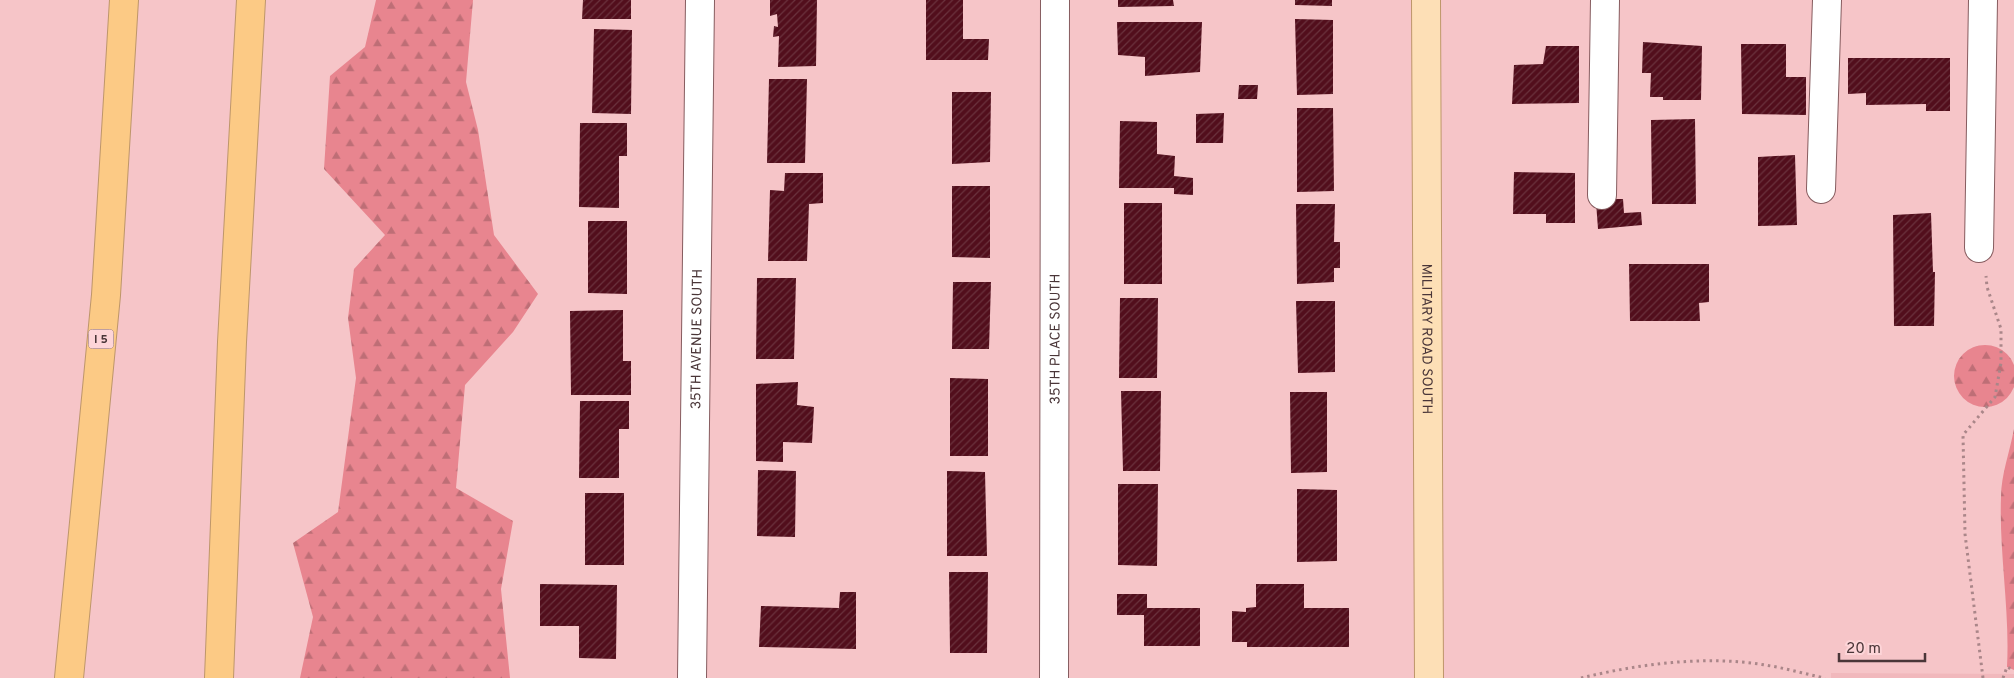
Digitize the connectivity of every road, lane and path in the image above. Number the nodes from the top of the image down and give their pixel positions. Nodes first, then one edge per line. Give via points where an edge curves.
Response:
1 (124, 0) edge
2 (251, 0) edge
3 (700, 0) edge
4 (1055, 0) edge
5 (1426, 0) edge
6 (1605, 0) edge
7 (1826, 0) edge
8 (1983, 0) edge
9 (1821, 189) dead end
10 (1602, 195) dead end
11 (1979, 248) joint
12 (2014, 670) edge
13 (69, 678) edge
14 (219, 678) edge
15 (692, 678) edge
16 (1054, 678) edge
17 (1429, 678) edge
18 (1581, 678) edge
19 (1825, 678) edge
20 (1983, 678) edge
21 (2003, 678) edge

1 - 13 highway, I 5 via 106,295
2 - 14 highway via 232,342
3 - 15 street, 35TH AVENUE SOUTH
4 - 16 street, 35TH PLACE SOUTH
5 - 17 main road, MILITARY ROAD SOUTH
6 - 10 street
7 - 9 street
8 - 11 street
11 - 20 path via 1984,252 1987,288 2002,329 2001,364 1995,397 1963,435 1965,534
12 - 21 path via 2007,667
18 - 19 path via 1634,668 1713,661 1765,665

